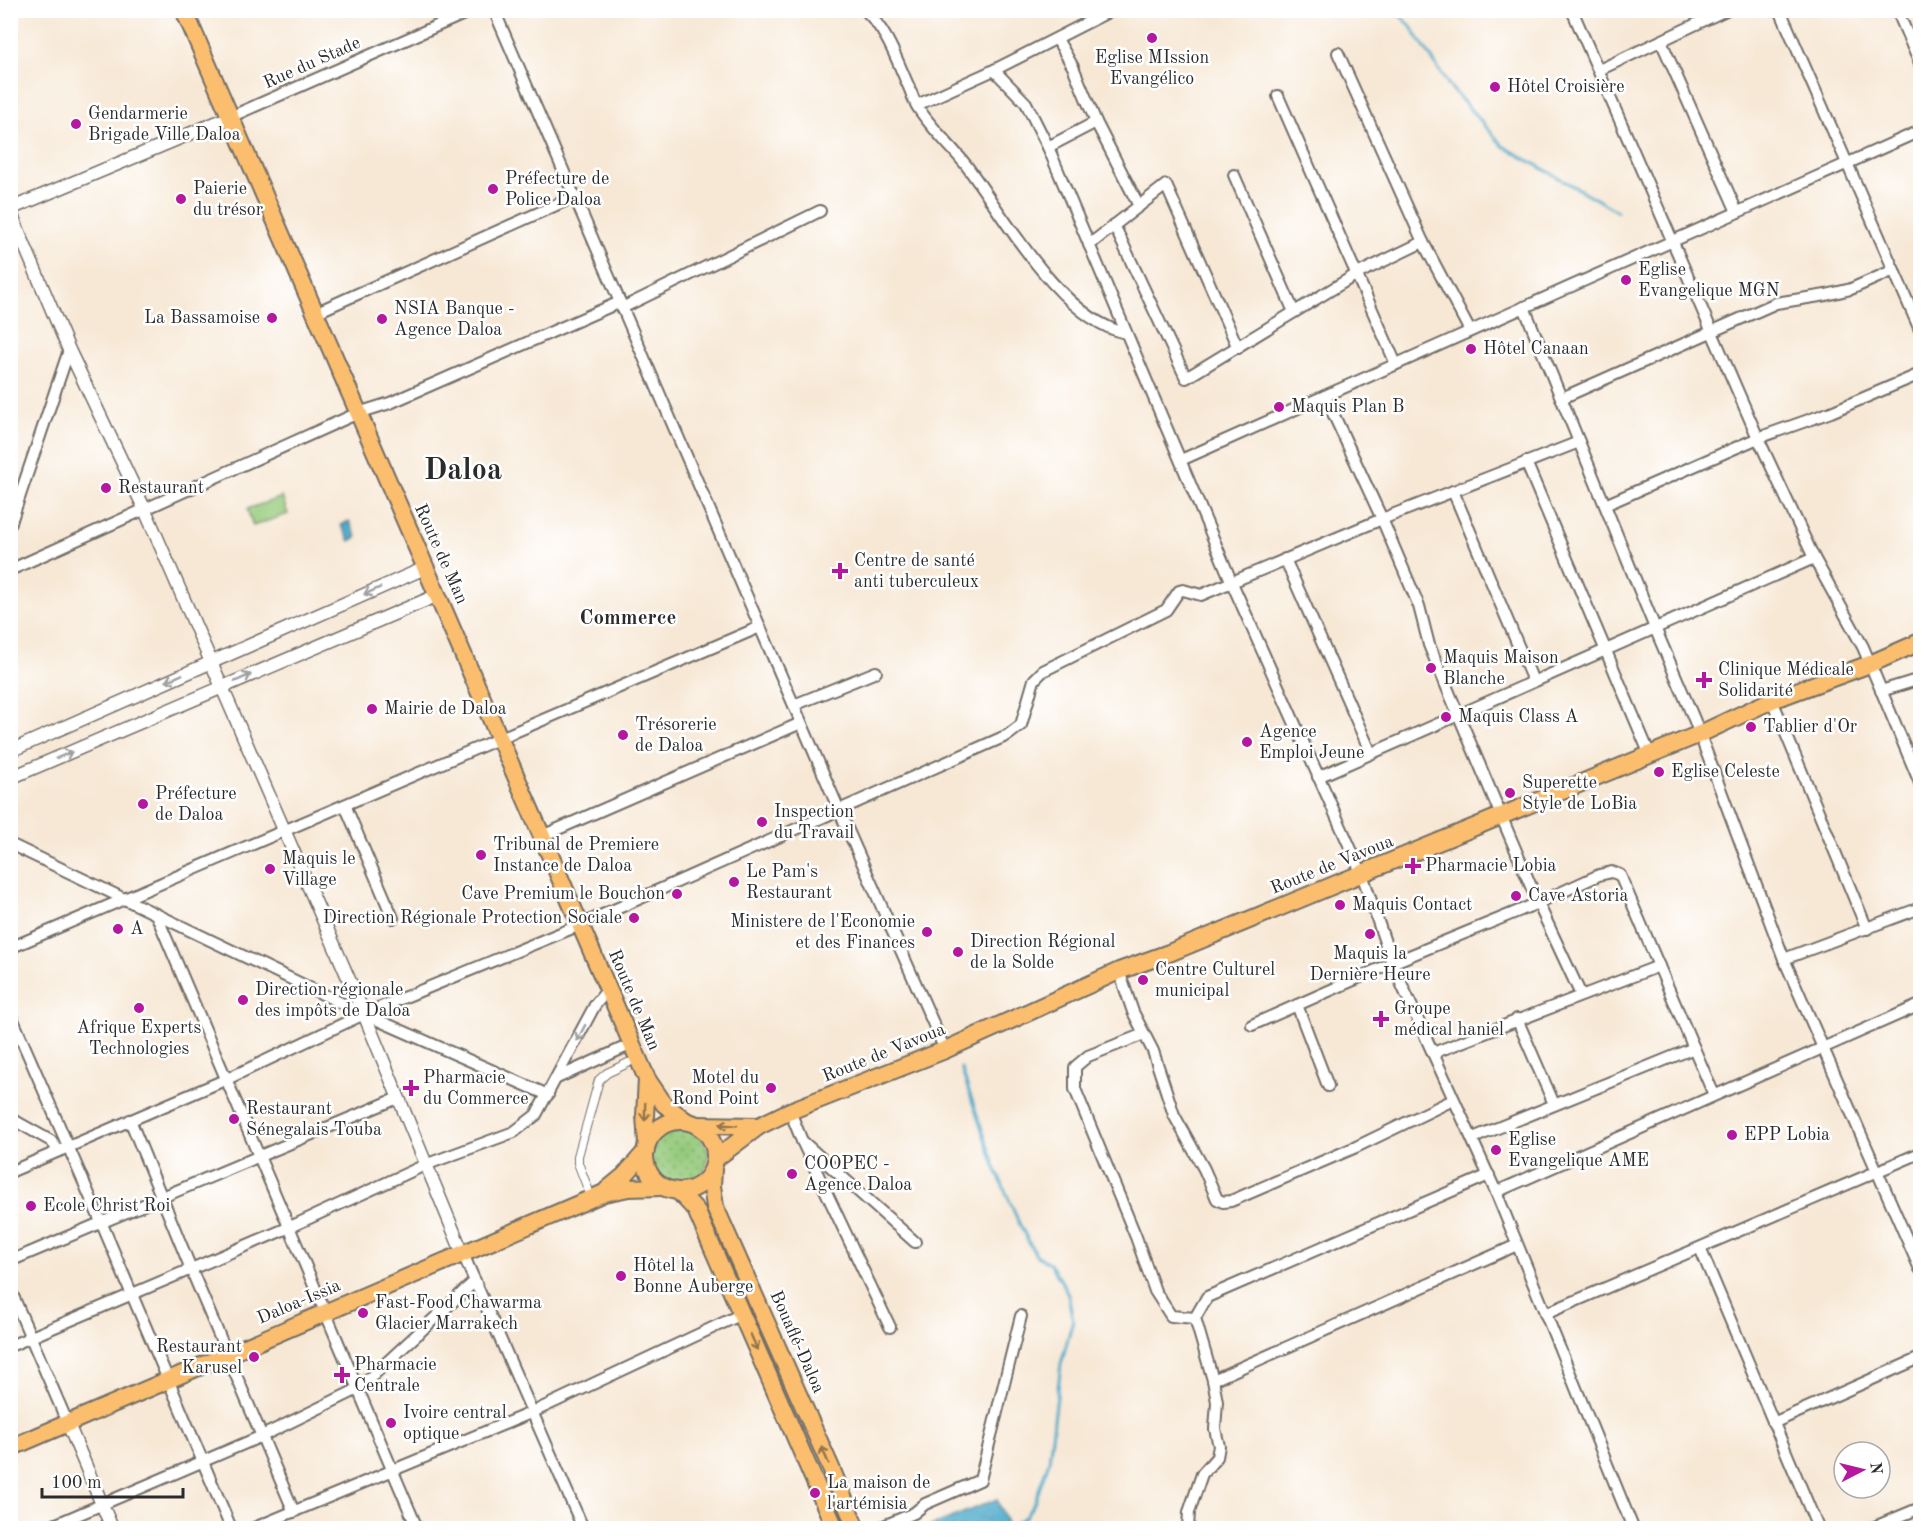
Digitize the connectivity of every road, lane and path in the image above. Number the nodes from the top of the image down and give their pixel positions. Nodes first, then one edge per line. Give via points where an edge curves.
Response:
1 (184, 10) edge
2 (473, 10) edge
3 (494, 10) edge
4 (865, 10) edge
5 (1112, 10) edge
6 (1572, 10) edge
7 (1726, 10) edge
8 (1780, 10) edge
9 (1897, 10) edge
10 (878, 15) edge
11 (1057, 39) junction
12 (1661, 41) junction
13 (1338, 52) dead end
14 (1920, 64) edge
15 (994, 70) junction
16 (1599, 70) junction
17 (1278, 96) dead end
18 (917, 105) junction
19 (230, 117) junction
20 (1096, 122) junction
21 (1920, 131) edge
22 (1047, 147) junction
23 (1847, 163) junction
24 (1234, 175) dead end
25 (574, 197) junction
26 (1138, 206) junction
27 (10, 210) edge
28 (820, 211) dead end
29 (1737, 212) junction
30 (1114, 225) junction
31 (1672, 241) junction
32 (1423, 242) junction
33 (1089, 245) junction
34 (1894, 270) junction
35 (1357, 274) junction
36 (621, 305) junction
37 (1524, 307) junction
38 (1294, 312) junction
39 (315, 313) junction
40 (1920, 330) edge
41 (1470, 331) junction
42 (1711, 331) junction
43 (1126, 333) junction
44 (1238, 348) junction
45 (69, 350) junction
46 (1396, 364) junction
47 (1920, 374) edge
48 (1325, 396) junction
49 (1562, 398) junction
50 (358, 413) junction
51 (1758, 438) junction
52 (1579, 442) junction
53 (1181, 460) junction
54 (1526, 462) junction
55 (1453, 491) junction
56 (1605, 505) junction
57 (145, 510) junction
58 (1382, 519) junction
59 (10, 525) edge
60 (1815, 558) junction
61 (1285, 559) junction
62 (425, 568) junction
63 (10, 570) edge
64 (1232, 583) junction
65 (438, 595) junction
66 (760, 627) junction
67 (1655, 628) junction
68 (1920, 642) edge
69 (1606, 649) junction
70 (210, 662) junction
71 (1870, 664) junction
72 (876, 672) dead end
73 (1920, 679) edge
74 (1533, 681) junction
75 (221, 688) junction
76 (1881, 691) junction
77 (1772, 700) junction
78 (794, 705) junction
79 (1459, 714) junction
80 (801, 723) junction
81 (1700, 734) junction
82 (500, 739) junction
83 (10, 751) edge
84 (1371, 753) junction
85 (1650, 755) junction
86 (1318, 777) junction
87 (10, 778) edge
88 (1920, 783) edge
89 (345, 805) junction
90 (839, 810) junction
91 (1501, 816) junction
92 (283, 831) junction
93 (542, 836) junction
94 (10, 844) edge
95 (1362, 874) junction
96 (125, 899) junction
97 (1538, 903) junction
98 (1920, 908) edge
99 (156, 914) junction
100 (393, 918) dead end
101 (580, 924) junction
102 (1867, 929) junction
103 (10, 948) edge
104 (1785, 959) junction
105 (1392, 963) junction
106 (1659, 966) junction
107 (1119, 971) junction
108 (608, 989) junction
109 (1581, 995) junction
110 (1298, 1005) junction
111 (1920, 1005) edge
112 (10, 1013) edge
113 (364, 1014) junction
114 (1517, 1019) junction
115 (1252, 1025) dead end
116 (1144, 1034) junction
117 (627, 1046) junction
118 (1694, 1048) junction
119 (1822, 1048) junction
120 (945, 1050) junction
121 (1433, 1053) junction
122 (628, 1063) dead end
123 (557, 1078) junction
124 (227, 1079) junction
125 (647, 1079) junction
126 (1328, 1086) dead end
127 (548, 1095) junction
128 (1714, 1095) junction
129 (398, 1098) junction
130 (1453, 1100) junction
131 (1554, 1104) junction
132 (790, 1112) junction
133 (10, 1118) edge
134 (130, 1120) junction
135 (691, 1123) junction
136 (759, 1126) junction
137 (1473, 1138) junction
138 (802, 1141) junction
139 (646, 1147) junction
140 (64, 1149) junction
141 (1920, 1153) edge
142 (259, 1156) junction
143 (714, 1164) junction
144 (425, 1165) junction
145 (10, 1172) edge
146 (1876, 1172) junction
147 (1489, 1174) junction
148 (662, 1186) junction
149 (596, 1191) junction
150 (679, 1192) junction
151 (1496, 1192) junction
152 (162, 1198) junction
153 (102, 1224) junction
154 (290, 1227) junction
155 (915, 1242) dead end
156 (1517, 1245) junction
157 (1700, 1248) junction
158 (1917, 1252) edge
159 (463, 1254) junction
160 (10, 1261) edge
161 (191, 1269) junction
162 (1920, 1269) edge
163 (475, 1281) junction
164 (10, 1289) edge
165 (132, 1293) junction
166 (326, 1311) junction
167 (742, 1314) junction
168 (1545, 1314) junction
169 (1021, 1316) dead end
170 (1195, 1318) junction
171 (890, 1327) dead end
172 (31, 1337) junction
173 (10, 1346) edge
174 (227, 1354) junction
175 (1920, 1358) edge
176 (169, 1380) junction
177 (1213, 1380) junction
178 (358, 1389) junction
179 (533, 1412) junction
180 (1773, 1423) junction
181 (68, 1424) junction
182 (262, 1436) junction
183 (10, 1448) edge
184 (203, 1462) junction
185 (392, 1470) junction
186 (102, 1505) junction
187 (1920, 1508) edge
188 (294, 1512) junction
189 (47, 1528) edge
190 (112, 1528) edge
191 (231, 1528) edge
192 (254, 1528) edge
193 (417, 1528) edge
194 (583, 1528) edge
195 (835, 1528) edge
196 (856, 1528) edge
197 (879, 1528) edge
198 (1188, 1528) edge
199 (1633, 1528) edge
200 (1818, 1528) edge
201 (1875, 1528) edge

1 - 19 main road, Route de Man
2 - 19 street, Rue du Stade
3 - 25 street
4 - 10 street
5 - 11 street
6 - 16 street
7 - 12 street
8 - 23 street
9 - 14 street
10 - 18 street
11 - 15 street
11 - 20 street
12 - 16 street
12 - 29 street
13 - 32 street
15 - 18 street
15 - 22 street via 1026,103
16 - 31 street
17 - 35 street
18 - 43 street via 979,182 1031,258 1078,308 1100,324
19 - 27 street
19 - 39 main road, Route de Man
20 - 22 street
20 - 26 street
21 - 23 street
22 - 33 street
23 - 29 street
23 - 34 street
24 - 38 street
25 - 36 street
25 - 39 street
26 - 30 street
26 - 44 street via 1167,186
27 - 45 street
28 - 36 street
29 - 31 street
30 - 33 street
30 - 44 street via 1185,377
31 - 37 street
31 - 42 street
32 - 35 street
32 - 41 street
33 - 43 street
34 - 40 street
34 - 42 street via 1851,289 1776,303
35 - 38 street
35 - 46 street
36 - 50 street
36 - 66 street
37 - 41 street
37 - 49 street
38 - 44 street
39 - 50 main road, Route de Man
41 - 46 street
42 - 49 street
42 - 51 street
43 - 53 street
45 - 57 street
45 - 59 street
46 - 48 street
47 - 51 street via 1832,412
48 - 53 street
48 - 58 street
49 - 52 street
50 - 57 street
50 - 62 main road, Route de Man
51 - 56 street
51 - 60 street
52 - 54 street
52 - 56 street
53 - 64 street
54 - 55 street
54 - 69 street
55 - 58 street
55 - 74 street
56 - 67 street
57 - 63 street
57 - 70 street
58 - 61 street
58 - 79 street
60 - 67 street
60 - 71 street
61 - 64 street
61 - 84 street
62 - 65 main road, Route de Man
62 -> 70 street
64 - 86 street
64 - 90 street via 1201,595 1179,591 1166,610 1043,671 1034,680 1021,725 1015,731
75 -> 65 street
65 - 82 main road, Route de Man
66 - 78 street
66 - 82 street
67 - 69 street
67 - 81 street
68 - 71 main road, Route de Vavoua
69 - 74 street
69 - 85 street
70 - 75 street
70 -> 83 street
71 - 76 street
71 - 77 main road, Route de Vavoua
72 - 78 street
73 - 76 street
74 - 79 street
87 -> 75 street
75 - 92 street
76 - 88 street
77 - 81 main road, Route de Vavoua
77 - 102 street
78 - 80 street
79 - 84 street
79 - 91 street
80 - 90 street
80 - 93 street
81 - 85 main road, Route de Vavoua
81 - 104 street
82 - 89 street
82 - 93 main road, Route de Man
84 - 86 street
85 - 91 main road, Route de Vavoua
86 - 95 street
89 - 92 street
89 - 100 street
90 - 101 street
90 - 120 street
91 - 95 main road, Route de Vavoua
91 - 97 street
92 - 96 street
92 - 113 street
93 - 101 main road, Route de Man
94 - 96 street
95 - 105 street
95 - 107 main road, Route de Vavoua
96 - 99 street
96 - 103 street
97 - 105 street
97 - 106 street via 1599,875 1620,875
97 - 109 street
98 - 102 street
99 - 113 street
99 - 124 street
101 - 108 main road, Route de Man
101 - 113 street
102 - 104 street
104 - 119 street
105 - 110 street
105 - 121 street
106 - 109 street
106 - 118 street
107 - 116 street
107 - 120 main road, Route de Vavoua
108 - 117 main road, Route de Man
108 -> 123 street via 595,1005
109 - 114 street
110 - 115 street
110 - 126 street
111 - 119 street
112 - 140 street
113 - 124 street
113 - 127 street
113 - 129 street
114 - 121 street
114 - 131 street
116 - 130 street via 1174,1115 1217,1199 1223,1202 1356,1147
116 - 170 street via 1088,1056 1075,1067 1075,1089 1155,1291 1171,1316
117 - 123 street
117 - 125 main road, Route de Man
118 - 128 street
118 - 131 street
119 - 128 street
119 - 146 street
120 - 132 main road, Route de Vavoua
121 - 130 street
122 - 149 street via 599,1080 578,1156
123 - 127 street
124 - 134 street
124 - 142 street
125 - 135 main road, Route de Man via 664,1104
125 -> 139 main road
127 - 144 street via 536,1114 514,1132
128 - 151 street
129 - 142 street
129 - 144 street
130 - 137 street
131 - 137 street
132 - 136 main road, Route de Vavoua
132 - 138 street
133 - 140 street
134 - 140 street
134 - 152 street
136 -> 135 main road
135 - 139 main road via 672,1122 660,1127
135 - 143 main road via 711,1139
136 - 143 main road
137 - 147 street
138 - 155 street
138 - 171 street
139 - 148 main road via 647,1167
139 - 149 main road via 624,1176
140 - 145 street
140 - 153 street
141 - 146 street
142 - 152 street
142 - 154 street
143 - 150 main road via 710,1176 699,1186
196 -> 143 main road, Bouaflé-Daloa via 715,1208
144 - 154 street
144 - 159 street
146 - 157 street
146 - 158 street
147 - 151 street
147 - 170 street via 1207,1297
148 - 149 main road
148 - 150 main road
149 - 159 main road, Daloa-Issia
150 - 167 main road via 696,1210
151 - 156 street
152 - 153 street
152 - 161 street
153 - 160 street
153 - 165 street
154 - 161 street
154 - 166 street
156 - 168 street
156 - 177 street
157 - 168 street
157 - 180 street
158 - 162 street
159 - 163 street
159 - 166 main road, Daloa-Issia
161 - 165 street
161 - 174 street
163 - 178 street
163 - 179 street
164 - 172 street
165 - 172 street
165 - 176 street
166 - 174 main road, Daloa-Issia
166 - 178 street
167 - 179 street
167 -> 195 main road
168 - 199 street
169 - 197 street via 980,1480
170 - 177 street
172 - 173 street
172 - 181 street
174 - 176 main road, Daloa-Issia
174 - 182 street
175 - 180 street
176 - 181 main road, Daloa-Issia
176 - 184 street
177 - 198 street via 1219,1446 1217,1457 1202,1474 1189,1512
178 - 182 street
178 - 185 street
179 - 185 street
179 - 194 street
180 - 200 street
181 - 183 main road, Daloa-Issia
181 - 186 street
182 - 184 street
182 - 188 street
184 - 186 street
184 - 191 street
185 - 188 street
185 - 193 street
186 - 189 street
186 - 190 street
187 - 201 street
188 - 192 street

